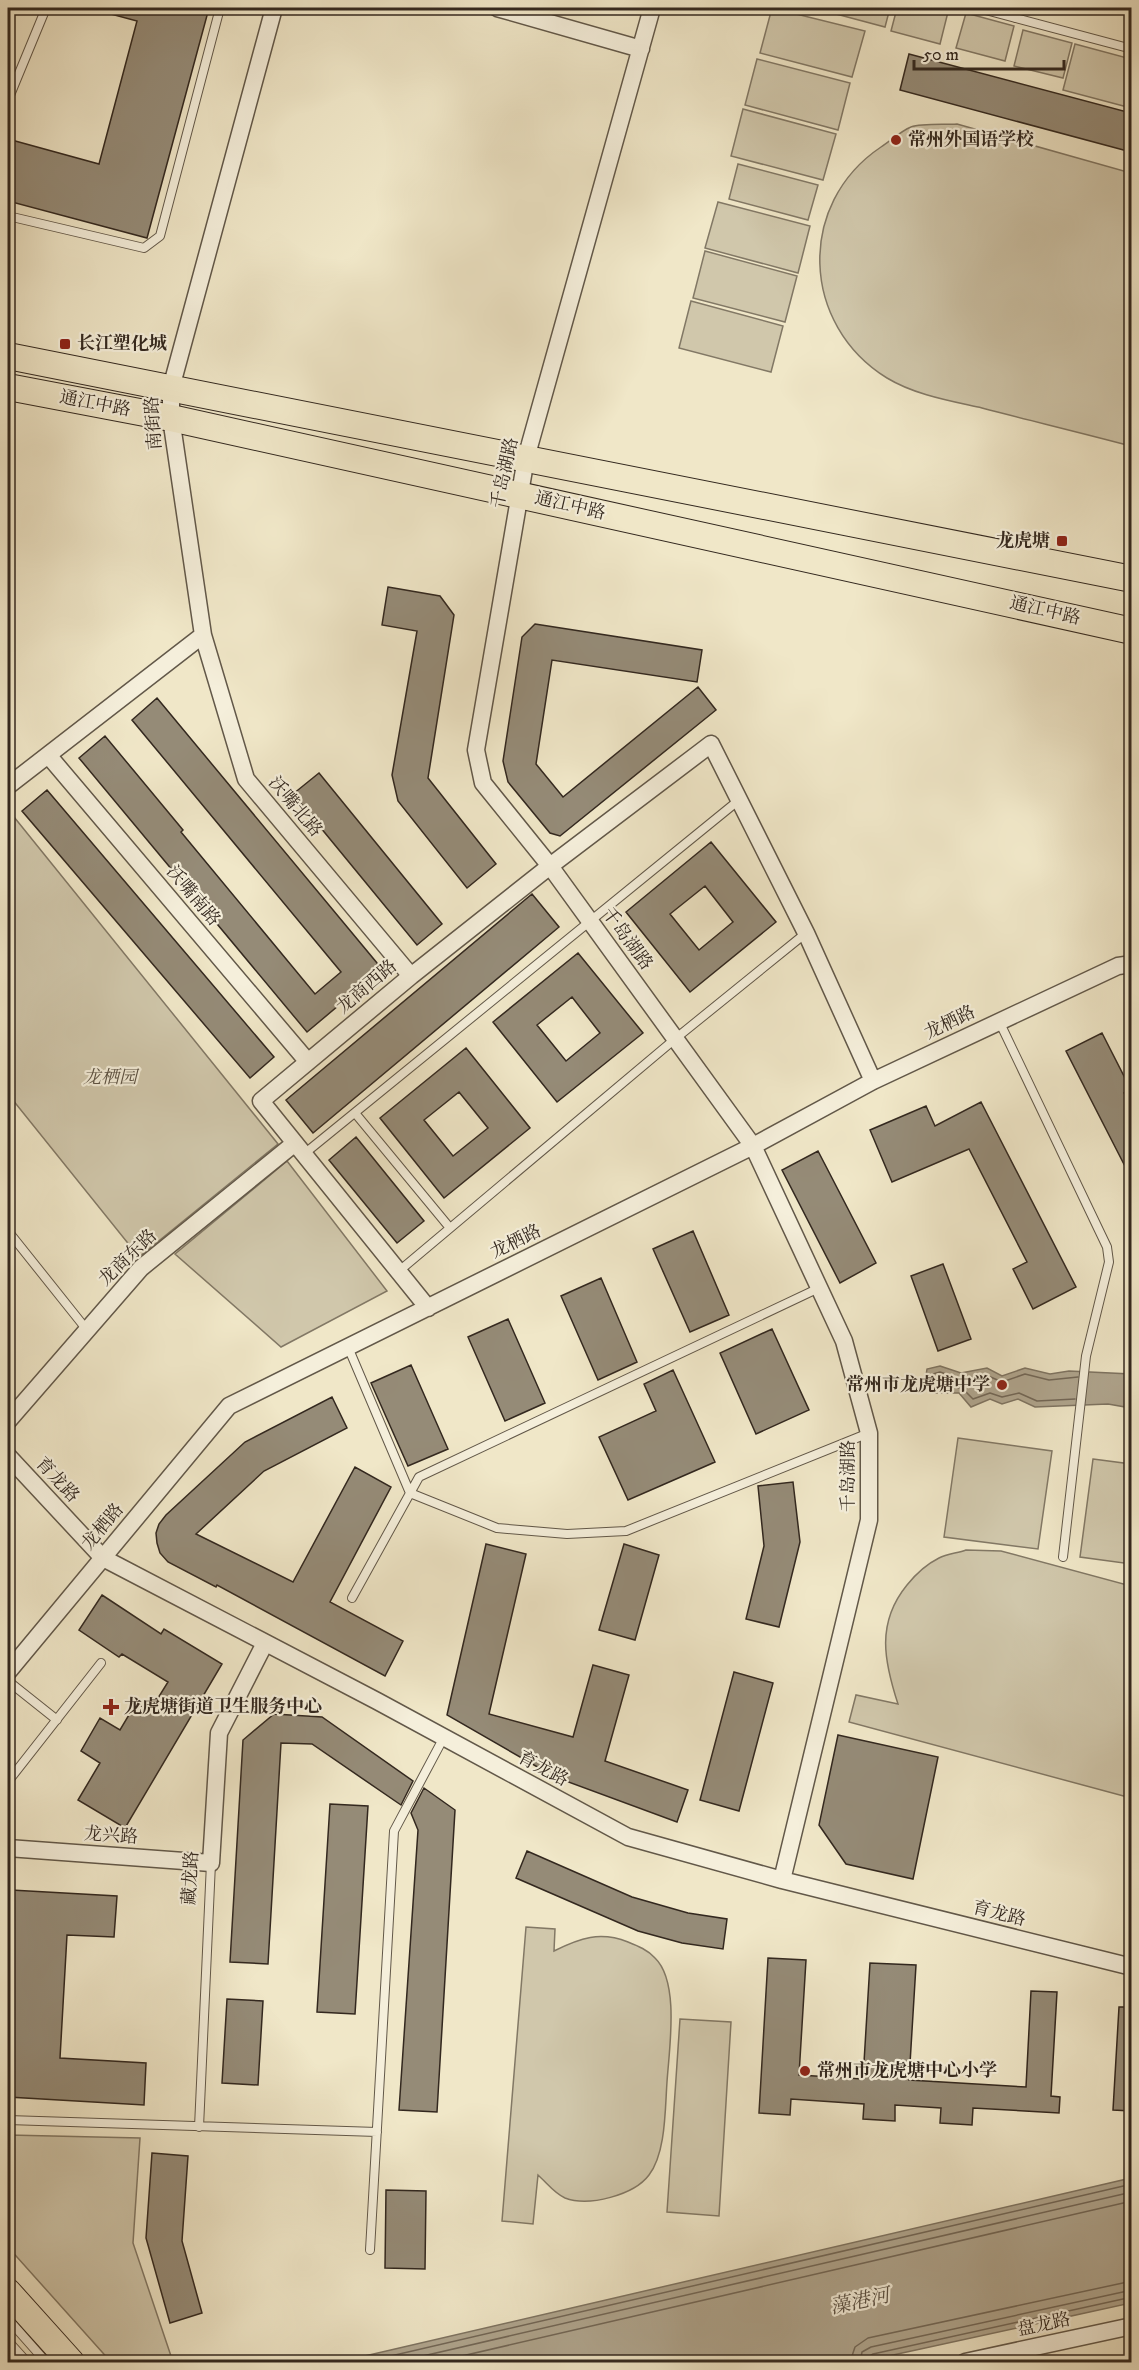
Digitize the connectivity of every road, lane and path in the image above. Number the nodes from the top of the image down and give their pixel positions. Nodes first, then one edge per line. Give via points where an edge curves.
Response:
1 (46, 8) edge
2 (220, 8) edge
3 (274, 8) edge
4 (497, 8) edge
5 (652, 8) edge
6 (978, 8) edge
7 (1018, 8) edge
8 (1015, 18) junction
9 (641, 49) junction
10 (1131, 49) edge
11 (8, 100) edge
12 (8, 216) edge
13 (8, 356) edge
14 (8, 387) edge
15 (171, 388) junction
16 (171, 418) junction
17 (526, 458) junction
18 (519, 494) junction
19 (1131, 579) edge
20 (1131, 631) edge
21 (203, 635) junction
22 (48, 755) junction
23 (8, 786) edge
24 (739, 800) junction
25 (550, 866) junction
26 (589, 920) junction
27 (806, 933) junction
28 (1131, 964) edge
29 (411, 975) junction
30 (999, 1021) junction
31 (675, 1039) junction
32 (308, 1062) junction
33 (873, 1082) junction
34 (355, 1113) junction
35 (753, 1146) junction
36 (300, 1148) junction
37 (450, 1228) junction
38 (8, 1231) edge
39 (399, 1271) junction
40 (819, 1288) junction
41 (428, 1308) junction
42 (87, 1330) junction
43 (348, 1347) junction
44 (8, 1421) edge
45 (868, 1433) junction
46 (8, 1456) edge
47 (410, 1493) junction
48 (1063, 1557) dead end
49 (103, 1558) junction
50 (352, 1598) dead end
51 (265, 1643) junction
52 (101, 1662) dead end
53 (8, 1672) edge
54 (8, 1681) edge
55 (57, 1720) junction
56 (444, 1737) junction
57 (10, 1779) dead end
58 (8, 1848) edge
59 (211, 1863) junction
60 (782, 1880) junction
61 (1131, 1967) edge
62 (8, 2120) edge
63 (199, 2127) junction
64 (376, 2132) junction
65 (370, 2250) dead end
66 (8, 2292) edge
67 (8, 2319) edge
68 (1131, 2326) edge
69 (8, 2341) edge
70 (27, 2362) edge
71 (46, 2362) edge
72 (71, 2362) edge
73 (965, 2362) edge

1 - 11 lane
2 - 12 lane via 160,236 144,248
3 - 15 street, 南街路
4 - 9 street
5 - 9 street, 千岛湖路
6 - 8 lane
7 - 8 lane
8 - 10 lane
9 - 17 street, 千岛湖路
13 - 15 main road, 通江中路
14 - 16 main road, 通江中路
15 - 16 street, 南街路
15 - 17 main road, 通江中路
16 - 18 main road, 通江中路
16 - 21 street, 南街路
17 - 18 street, 千岛湖路
17 - 19 main road, 通江中路
18 - 20 main road, 通江中路
18 - 25 street, 千岛湖路 via 476,750 483,783
21 - 22 street
21 - 29 street, 沃嘴北路 via 246,779
22 - 23 street
22 - 32 street, 沃嘴南路
24 - 25 street, 龙商西路 via 711,744
24 - 26 lane
24 - 27 street
25 - 26 street, 千岛湖路
25 - 29 street, 龙商西路
26 - 31 street, 千岛湖路
26 - 34 lane
27 - 31 lane
27 - 33 street
28 - 30 street, 龙栖路
29 - 32 street, 龙商西路
30 - 33 street, 龙栖路
30 - 48 lane via 1107,1247 1109,1262 1086,1356
31 - 35 street, 千岛湖路
31 - 37 lane
32 - 36 street, 龙商西路 via 261,1101
33 - 35 street, 龙栖路
34 - 36 lane
34 - 37 lane
35 - 40 street, 千岛湖路
35 - 41 street, 龙栖路
36 - 39 street, 龙商西路
36 - 42 street, 龙商东路 via 141,1268
37 - 39 lane
38 - 42 lane
39 - 41 street, 龙商西路
40 - 45 street, 千岛湖路 via 844,1341
40 - 47 lane via 419,1477
41 - 43 street, 龙栖路
42 - 44 street, 龙商东路
43 - 47 lane
43 - 49 street, 龙栖路 via 229,1406
45 - 47 lane via 626,1531 567,1534 497,1528
45 - 60 street, 千岛湖路 via 868,1520
46 - 49 street, 育龙路
47 - 50 lane
49 - 51 street, 育龙路
49 - 53 street, 龙栖路
51 - 56 street, 育龙路
51 - 59 street, 藏龙路 via 219,1733
52 - 55 lane
54 - 55 lane
55 - 57 lane
56 - 60 street, 育龙路 via 628,1837
56 - 64 lane via 394,1832
58 - 59 street, 龙兴路
59 - 63 lane, 藏龙路
60 - 61 street, 育龙路
62 - 63 lane
63 - 64 lane
64 - 65 lane
66 - 72 main road
67 - 71 lane
68 - 73 street, 盘龙路
69 - 70 lane

